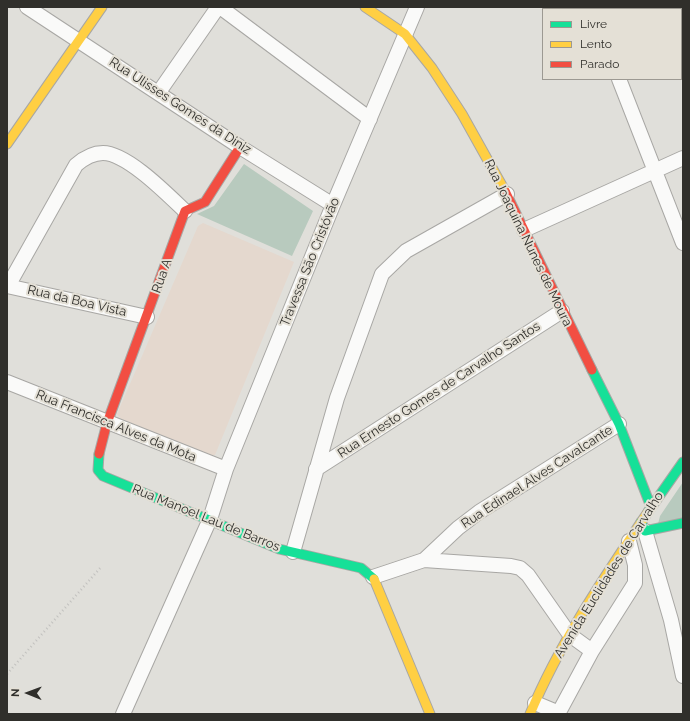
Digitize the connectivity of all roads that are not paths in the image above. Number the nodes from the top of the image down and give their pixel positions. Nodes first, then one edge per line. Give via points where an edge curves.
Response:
1 (27, 7) edge
2 (102, 7) edge
3 (219, 7) edge
4 (365, 7) edge
5 (417, 7) edge
6 (405, 34) junction
7 (79, 41) junction
8 (619, 80) edge
9 (159, 92) junction
10 (370, 119) junction
11 (7, 144) edge
12 (240, 147) junction
13 (683, 158) edge
14 (655, 171) junction
15 (507, 194) junction
16 (333, 205) junction
17 (186, 211) junction
18 (524, 230) junction
19 (683, 243) edge
20 (7, 286) edge
21 (562, 311) junction
22 (147, 317) junction
23 (7, 382) edge
24 (107, 423) junction
25 (619, 424) junction
26 (683, 462) edge
27 (226, 469) junction
28 (316, 469) junction
29 (103, 476) joint
30 (651, 507) junction
31 (210, 519) junction
32 (683, 523) edge
33 (643, 526) junction
34 (629, 541) junction
35 (293, 552) junction
36 (424, 560) junction
37 (373, 577) junction
38 (677, 619) edge
39 (570, 635) junction
40 (592, 651) junction
41 (683, 676) edge
42 (532, 708) edge
43 (559, 713) edge
44 (123, 714) edge
45 (430, 714) edge

1 - 7 street, Rua Ulisses Gomes da Diniz
2 - 7 main road
3 - 9 street
3 - 10 street
4 - 6 main road, Rua Joaquina Nunes de Moura
5 - 6 street, Travessa São Cristóvão
6 - 10 street, Travessa São Cristóvão
6 - 15 main road, Rua Joaquina Nunes de Moura via 432,68 462,114
7 - 9 street, Rua Ulisses Gomes da Diniz
7 - 11 main road
8 - 14 street
9 - 12 street, Rua Ulisses Gomes da Diniz
10 - 16 street, Travessa São Cristóvão
12 - 16 street, Rua Ulisses Gomes da Diniz
12 - 17 main road via 205,202
13 - 14 street
14 - 18 street
14 - 19 street
15 - 18 main road, Rua Joaquina Nunes de Moura
15 - 28 street via 406,251 382,274 337,398
16 - 27 street, Travessa São Cristóvão
17 - 20 street via 141,172 118,156 103,153 85,157 76,165
17 - 22 main road, Rua A
18 - 21 main road, Rua Joaquina Nunes de Moura
20 - 22 street, Rua da Boa Vista
21 - 25 main road, Rua Joaquina Nunes de Moura
21 - 28 street, Rua Ernesto Gomes de Carvalho Santos
22 - 24 main road, Rua A
23 - 24 street, Rua Francisca Alves da Mota
24 - 27 street, Rua Francisca Alves da Mota
24 - 29 main road, Rua A via 96,466
25 - 30 main road, Rua Joaquina Nunes de Moura
25 - 36 street, Rua Edinael Alves Cavalcante via 479,512
26 - 30 main road, Avenida Euclidades de Carvalho
27 - 31 street, Travessa São Cristóvão
28 - 35 street
29 - 31 main road, Rua Manoel Lau de Barros
30 - 33 main road, Avenida Euclidades de Carvalho
31 - 35 main road, Rua Manoel Lau de Barros via 279,549
31 - 44 street, Travessa São Cristóvão
32 - 33 main road
33 - 34 main road, Avenida Euclidades de Carvalho
33 - 38 street
34 - 39 main road, Avenida Euclidades de Carvalho
34 - 40 street via 635,565 635,584
35 - 37 main road, Rua Manoel Lau de Barros via 361,568
36 - 37 street, Rua Edinael Alves Cavalcante
36 - 39 street via 520,568 528,575
37 - 45 main road
38 - 41 street
39 - 40 street
39 - 42 main road, Avenida Euclidades de Carvalho
40 - 43 street
42 - 43 street

